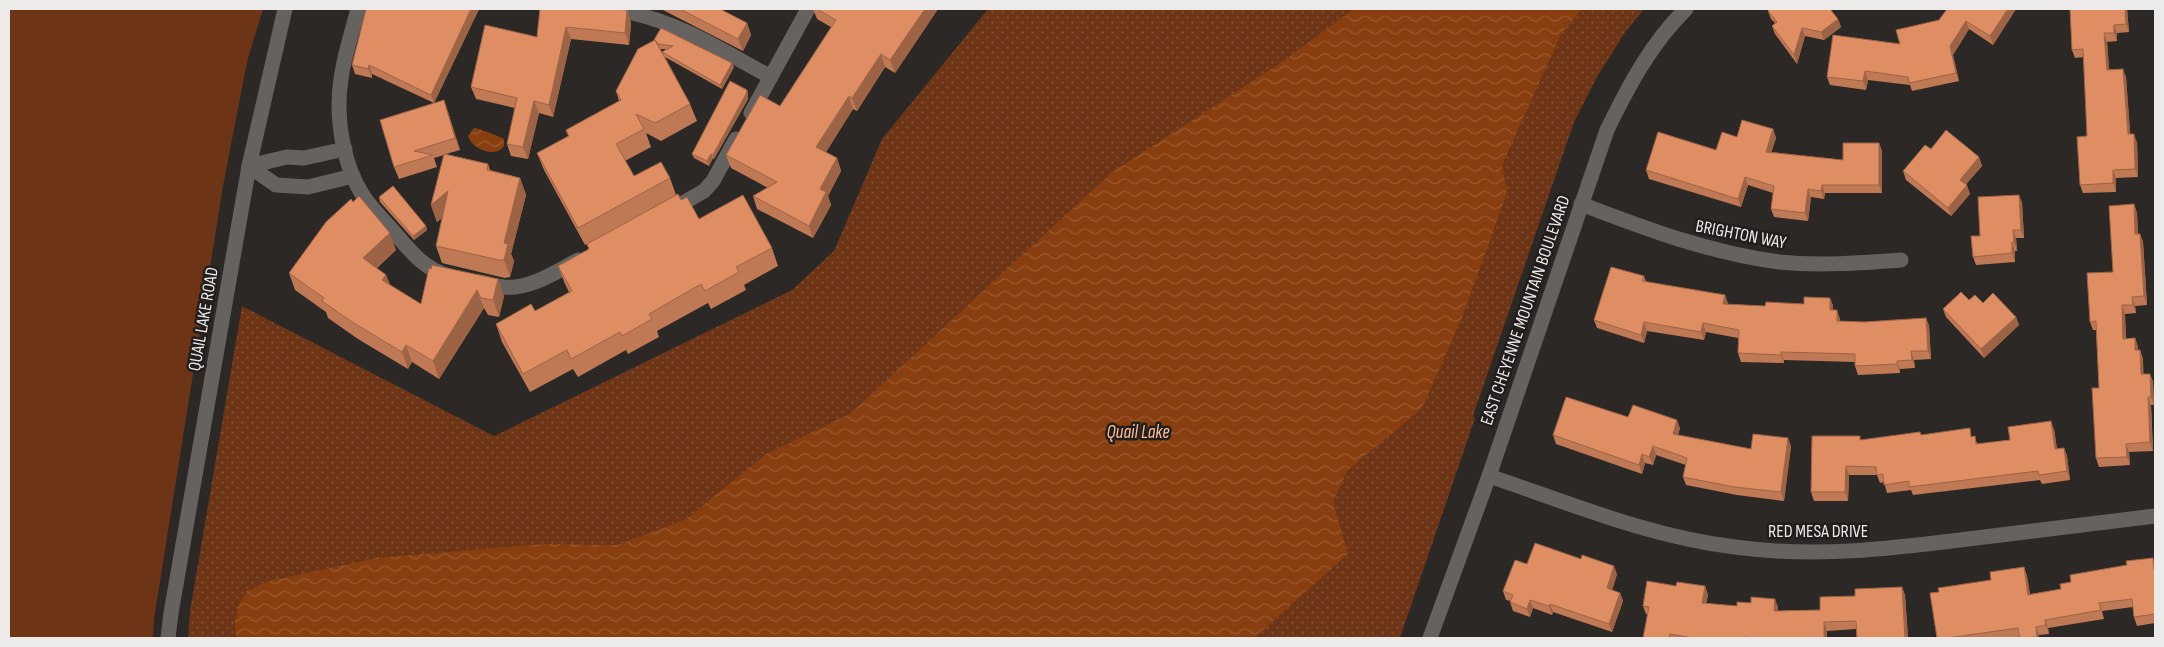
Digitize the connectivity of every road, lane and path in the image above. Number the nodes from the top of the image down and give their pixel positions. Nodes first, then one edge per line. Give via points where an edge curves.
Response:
1 (285, 9) edge
2 (358, 9) edge
3 (594, 9) edge
4 (808, 9) edge
5 (1686, 9) edge
6 (771, 77) junction
7 (345, 149) junction
8 (249, 166) junction
9 (353, 176) junction
10 (1581, 204) junction
11 (659, 216) edge
12 (590, 254) edge
13 (1902, 260) dead end
14 (1489, 476) junction
15 (2155, 516) edge
16 (168, 638) edge
17 (1430, 638) edge

1 - 8 street, QUAIL LAKE ROAD
2 - 7 street via 341,80 340,117
3 - 6 street via 657,20 691,34
4 - 6 street
5 - 10 street, EAST CHEYENNE MOUNTAIN BOULEVARD via 1658,41 1625,92 1607,130
6 - 11 street via 713,180 694,198
7 - 8 street
7 - 9 street
8 - 9 street via 276,185 308,187
8 - 16 street, QUAIL LAKE ROAD
9 - 12 street via 364,197 412,254 435,270 505,287 546,278
10 - 13 street, BRIGHTON WAY via 1657,233 1735,254 1780,262 1824,264
10 - 14 street, EAST CHEYENNE MOUNTAIN BOULEVARD
14 - 15 street, RED MESA DRIVE via 1631,524 1677,536 1735,547 1782,551 1833,553 1881,550
14 - 17 street, EAST CHEYENNE MOUNTAIN BOULEVARD

